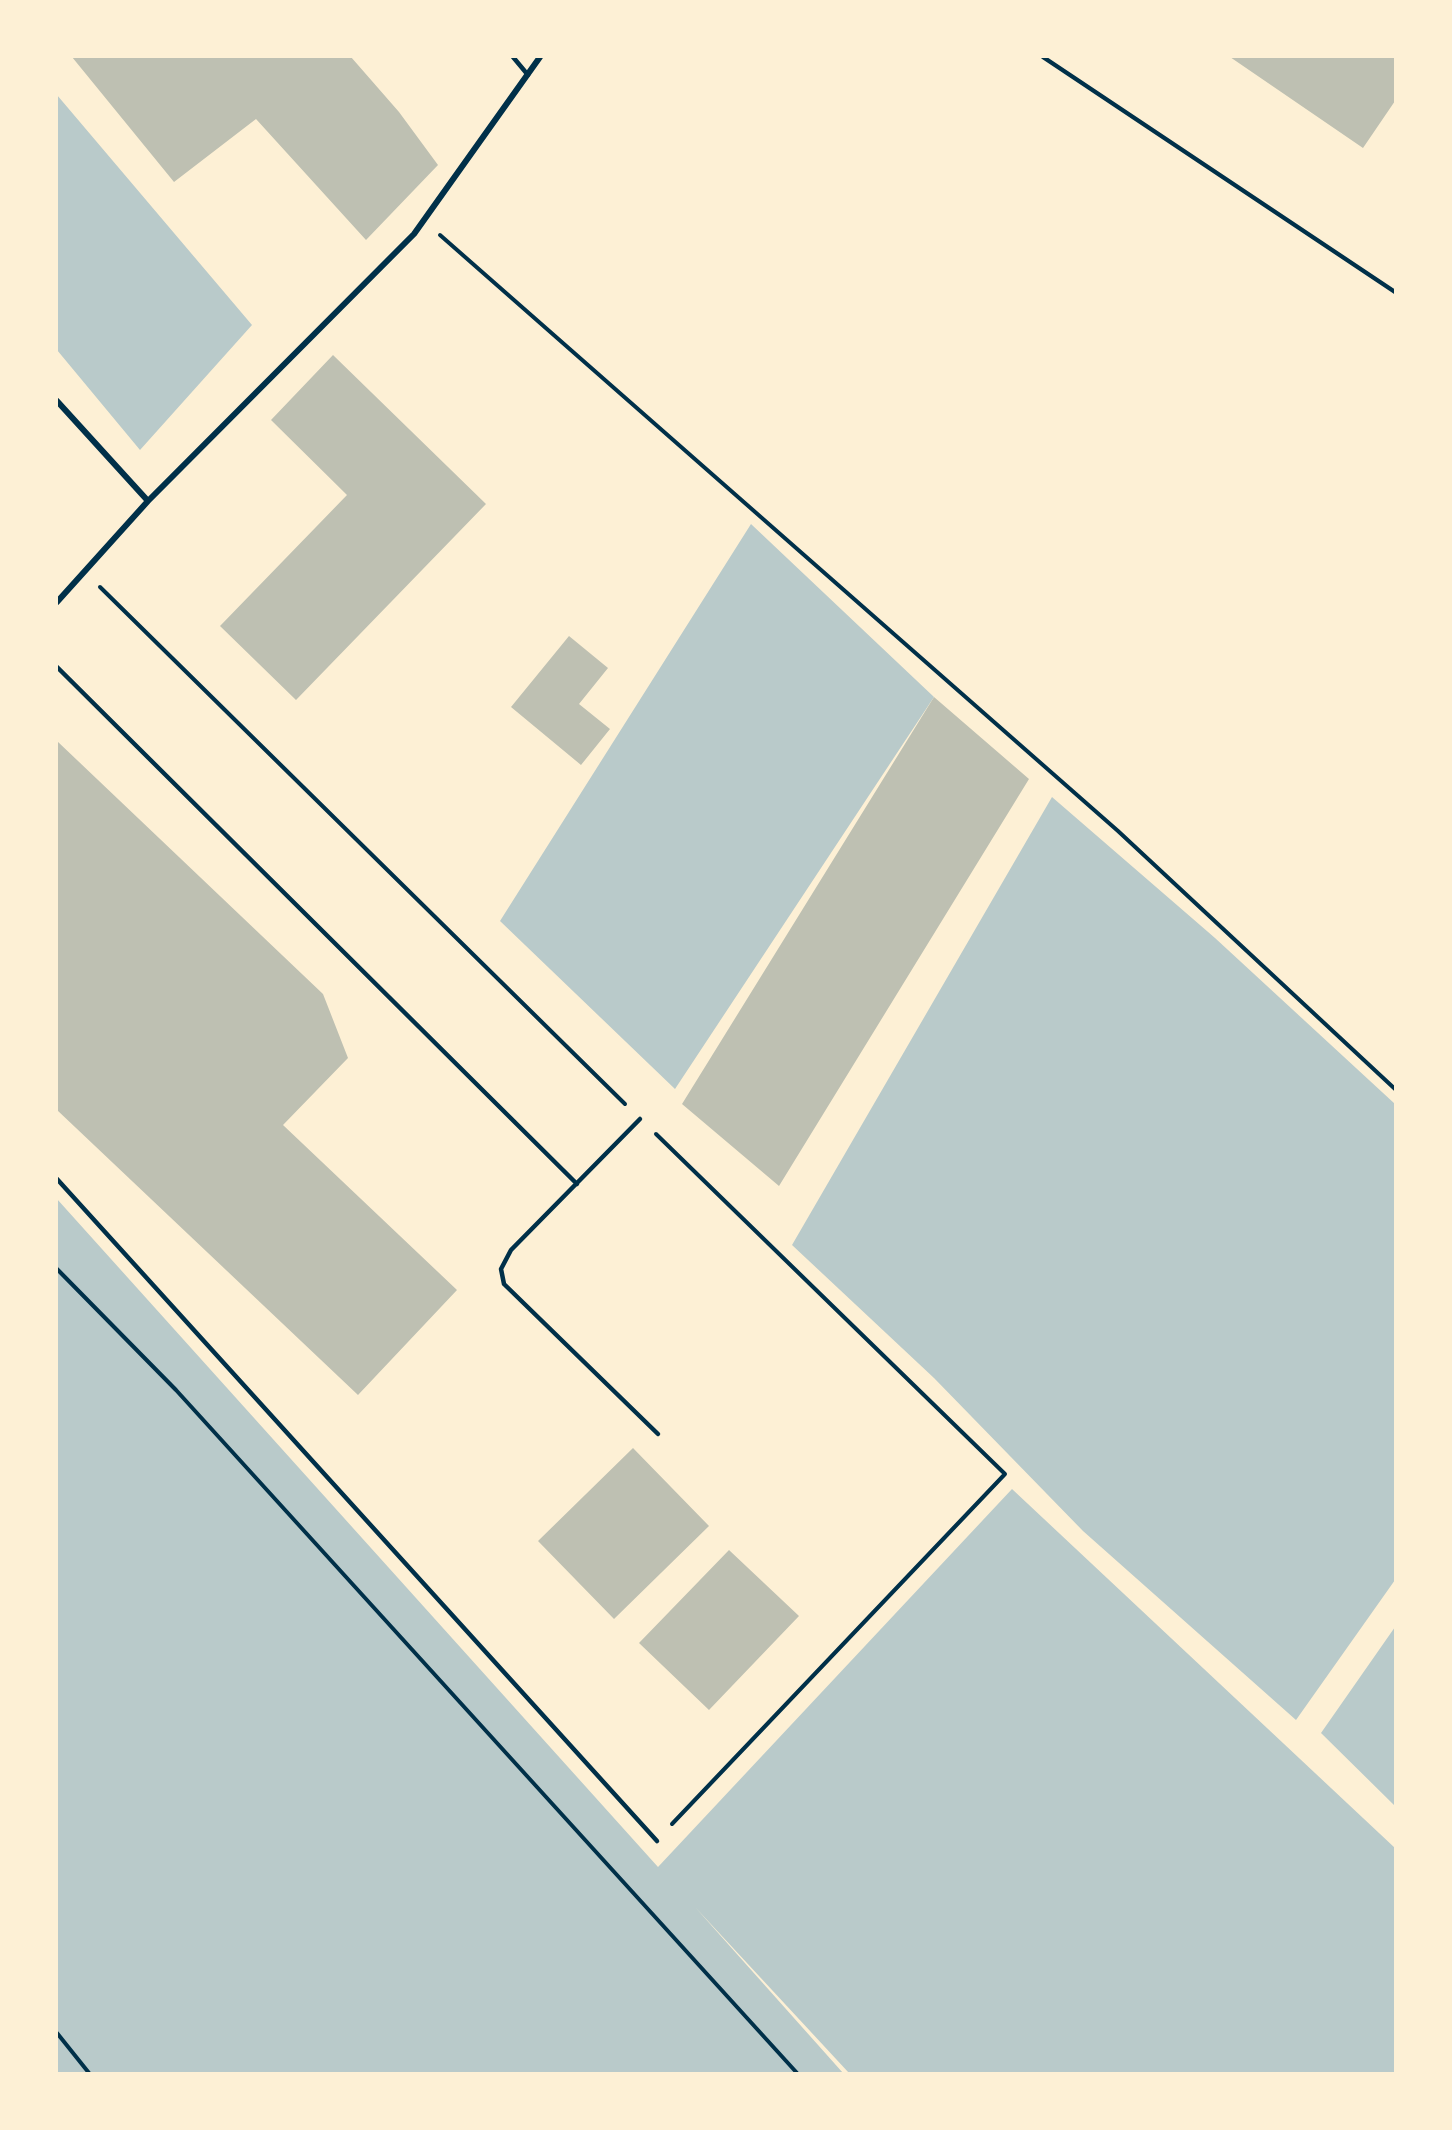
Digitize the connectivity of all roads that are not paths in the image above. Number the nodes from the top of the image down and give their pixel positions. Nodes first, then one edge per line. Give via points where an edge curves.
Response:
1 (513, 57) edge
2 (540, 57) edge
3 (1043, 57) edge
4 (528, 75) junction
5 (1395, 292) edge
6 (57, 401) edge
7 (148, 501) junction
8 (57, 602) edge
9 (57, 667) edge
10 (640, 1119) road end
11 (57, 1179) edge
12 (577, 1184) junction
13 (658, 1434) dead end
14 (657, 1840) road end

1 - 4 lane
2 - 4 street
3 - 5 lane
4 - 7 street via 422,223
6 - 7 street
7 - 8 street
9 - 12 lane
10 - 12 lane
11 - 14 lane
12 - 13 lane via 511,1250 501,1269 504,1284

